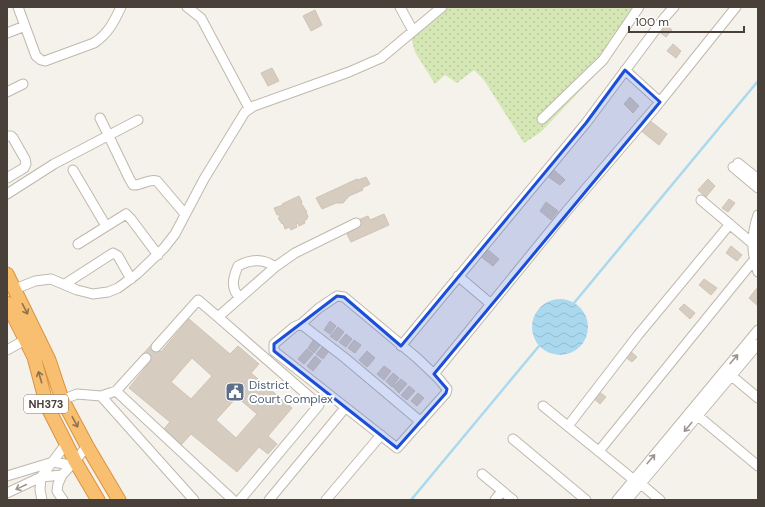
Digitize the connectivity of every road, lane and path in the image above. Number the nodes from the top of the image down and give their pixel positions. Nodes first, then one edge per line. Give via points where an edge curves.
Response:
1 (18, 7) edge
2 (121, 7) edge
3 (187, 7) edge
4 (400, 7) edge
5 (442, 7) edge
6 (639, 7) edge
7 (674, 7) edge
8 (736, 7) edge
9 (25, 26) junction
10 (413, 31) junction
11 (7, 34) edge
12 (625, 70) junction
13 (23, 84) dead end
14 (7, 92) edge
15 (660, 102) junction
16 (249, 108) junction
17 (100, 118) dead end
18 (542, 119) dead end
19 (138, 120) dead end
20 (109, 135) junction
21 (7, 136) edge
22 (73, 170) dead end
23 (7, 178) edge
24 (758, 179) edge
25 (758, 188) edge
26 (7, 194) edge
27 (701, 200) dead end
28 (185, 214) junction
29 (758, 216) edge
30 (356, 223) dead end
31 (730, 224) junction
32 (106, 226) junction
33 (752, 243) junction
34 (78, 244) dead end
35 (158, 255) junction
36 (754, 260) junction
37 (275, 267) junction
38 (758, 272) edge
39 (7, 274) edge
40 (458, 276) junction
41 (131, 278) junction
42 (65, 284) junction
43 (11, 291) edge
44 (240, 298) junction
45 (7, 303) edge
46 (491, 304) junction
47 (218, 318) junction
48 (301, 324) junction
49 (758, 330) edge
50 (26, 340) junction
51 (758, 344) edge
52 (401, 346) junction
53 (156, 347) tunnel mouth
54 (7, 350) edge
55 (146, 358) tunnel mouth
56 (728, 373) junction
57 (434, 374) junction
58 (116, 391) junction
59 (101, 396) junction
60 (758, 398) edge
61 (62, 399) junction
62 (47, 406) junction
63 (543, 406) dead end
64 (345, 408) junction
65 (698, 416) junction
66 (421, 422) junction
67 (568, 426) junction
68 (380, 435) junction
69 (513, 439) dead end
70 (66, 444) junction
71 (87, 446) junction
72 (599, 451) junction
73 (53, 462) junction
74 (73, 463) junction
75 (758, 466) edge
76 (482, 474) dead end
77 (62, 475) junction
78 (7, 476) edge
79 (41, 477) junction
80 (637, 482) junction
81 (502, 491) junction
82 (7, 493) edge
83 (42, 500) edge
84 (63, 500) edge
85 (98, 500) edge
86 (119, 500) edge
87 (194, 500) edge
88 (233, 500) edge
89 (240, 500) edge
90 (269, 500) edge
91 (326, 500) edge
92 (495, 500) edge
93 (513, 500) edge
94 (586, 500) edge
95 (617, 500) edge
96 (627, 500) edge
97 (660, 500) edge

1 - 9 street
2 - 9 street via 108,32 101,39 45,61 36,56
3 - 16 street via 201,18
4 - 10 street
5 - 10 street
6 - 18 street via 603,60
7 - 12 street
8 - 15 street
9 - 11 street
10 - 16 street via 381,58
12 - 15 street
12 - 40 street via 586,123
13 - 14 street
15 - 46 street via 565,212
16 - 28 street via 237,123
17 - 20 street
19 - 20 street
20 - 26 street via 54,164
20 - 28 street via 133,184 138,186 152,180 157,181
21 - 23 street via 13,138 26,164 24,168
22 - 32 street
24 - 25 street via 736,165
27 - 31 street
28 - 35 street via 175,234
29 - 33 street
30 - 37 street via 295,253
31 - 33 street
31 - 67 street via 638,335
32 - 34 street
32 - 35 street via 126,214
33 - 36 street
35 - 41 street
36 - 38 street
36 - 72 street
37 - 44 street
37 - 44 street via 260,261 248,261 238,266 232,284
39 - 43 highway, NH373
40 - 46 street
40 - 52 street
41 - 42 street via 118,288 94,294
41 - 42 street via 114,253
42 - 43 street via 51,279 35,281
43 -> 61 highway, NH373 via 49,360
44 - 47 street
45 - 50 highway, NH373
46 - 57 street
47 - 53 street via 198,300
47 - 89 street via 319,406
48 - 52 street via 337,296 344,297
48 - 64 street via 274,344 274,351
48 - 66 street
56 -> 49 street
50 - 54 street
62 -> 50 highway, NH373 via 34,358
51 - 56 street
52 - 57 street
55 - 58 street
56 - 60 street
56 - 65 street
80 -> 56 street
57 - 66 street via 447,389 446,393
58 - 59 street
58 - 88 street
59 - 61 street via 77,394
59 - 87 street
61 - 62 street
61 -> 71 highway, NH373
62 - 70 highway, NH373
63 - 67 street
64 - 68 street
64 - 90 street
65 - 75 street
65 -> 80 street
66 - 68 street via 398,448
67 - 72 street
68 - 91 street
69 - 94 street
70 - 73 street
70 - 74 highway, NH373
71 - 74 street
71 - 86 highway, NH373
72 - 80 street
73 - 74 street
73 - 78 street
73 - 79 street
74 - 77 street
74 - 85 highway, NH373
76 - 81 street
77 - 79 street
77 - 84 street via 57,491
79 -> 82 street
79 - 83 street
80 - 95 street
80 - 96 street
80 - 97 street
81 - 92 street
81 - 93 street

